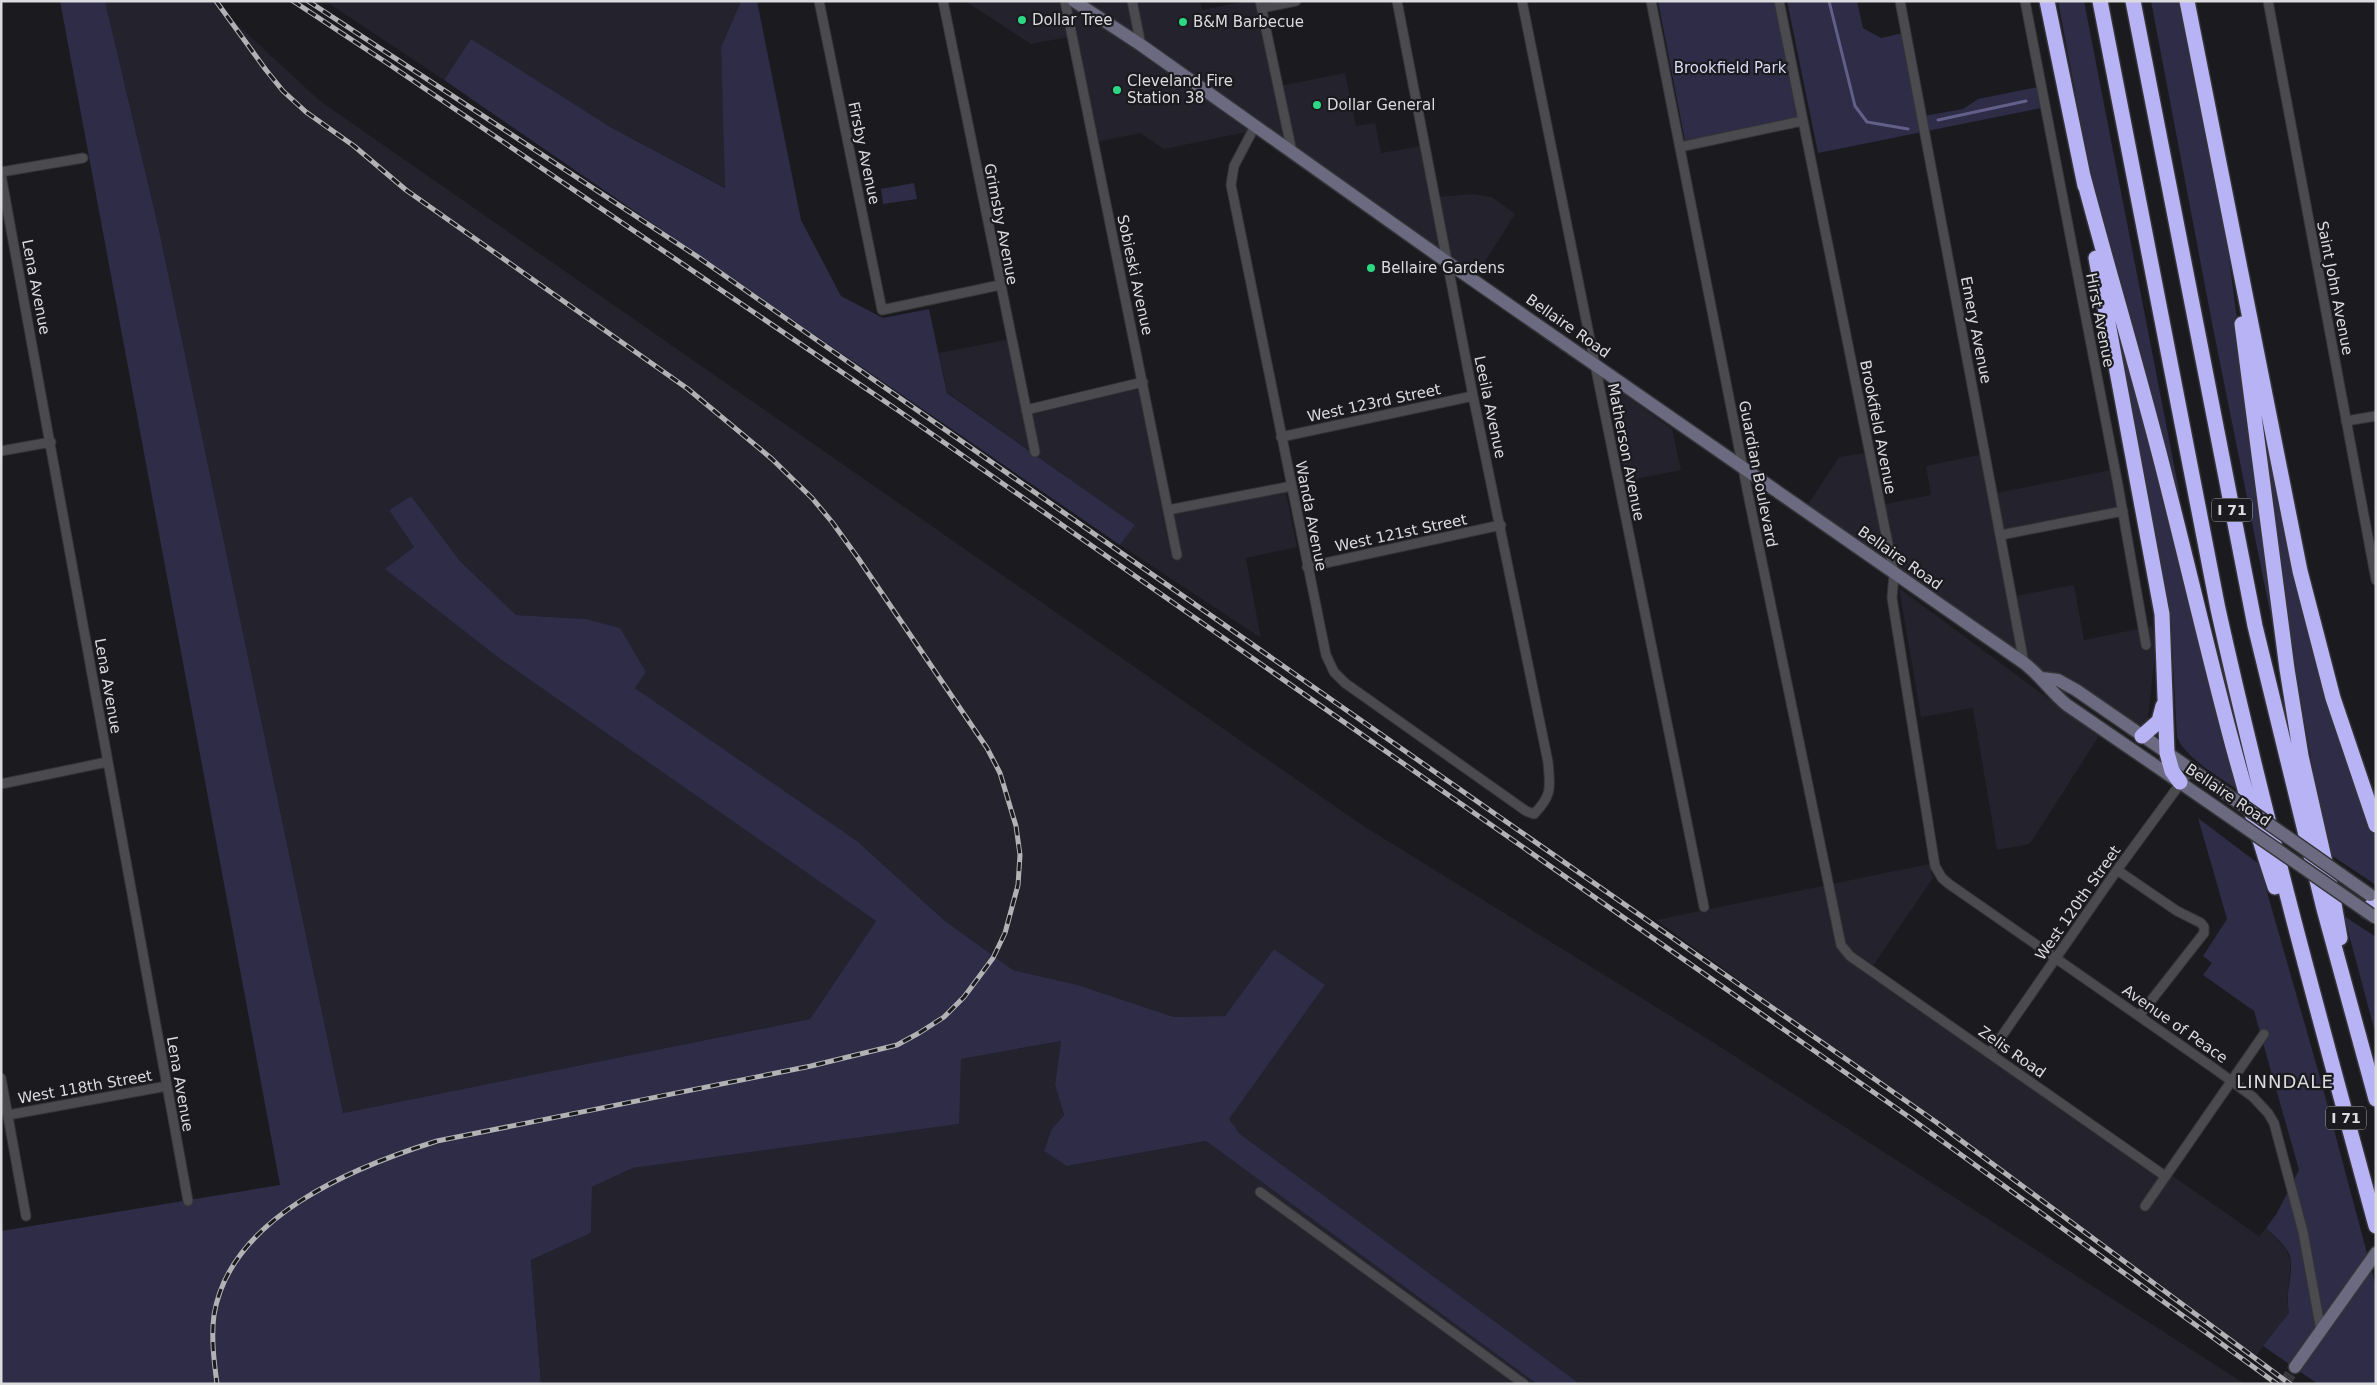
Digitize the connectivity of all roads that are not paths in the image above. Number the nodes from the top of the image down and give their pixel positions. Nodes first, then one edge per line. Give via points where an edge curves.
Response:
1 (819, 1) edge
2 (942, 1) edge
3 (1064, 1) edge
4 (1074, 1) edge
5 (1132, 1) edge
6 (1296, 1) edge
7 (1397, 1) edge
8 (1522, 1) edge
9 (1650, 1) edge
10 (1779, 1) edge
11 (1900, 1) edge
12 (2025, 1) edge
13 (2047, 1) edge
14 (2052, 1) edge
15 (2100, 1) edge
16 (2133, 1) edge
17 (2187, 1) edge
18 (2268, 1) edge
19 (1261, 5) edge
20 (1141, 45) junction
21 (2060, 63) junction
22 (1802, 121) junction
23 (1255, 126) junction
24 (1680, 147) junction
25 (1292, 153) junction
26 (83, 158) dead end
27 (1, 174) edge
28 (2083, 176) junction
29 (2233, 236) junction
30 (1447, 262) junction
31 (1000, 285) junction
32 (1594, 363) junction
33 (1143, 382) junction
34 (1473, 396) junction
35 (1026, 410) junction
36 (2376, 416) edge
37 (2346, 421) junction
38 (1281, 437) junction
39 (51, 442) junction
40 (1, 451) edge
41 (1035, 452) dead end
42 (1742, 468) junction
43 (1292, 486) junction
44 (1168, 510) junction
45 (2123, 511) junction
46 (1501, 525) junction
47 (2001, 535) junction
48 (1178, 555) dead end
49 (1307, 567) junction
50 (1894, 574) junction
51 (2376, 580) edge
52 (2146, 645) dead end
53 (2024, 663) junction
54 (2042, 678) junction
55 (2166, 682) junction
56 (2142, 736) junction
57 (2167, 753) junction
58 (107, 762) junction
59 (2191, 769) junction
60 (2180, 782) junction
61 (1, 784) edge
62 (1534, 814) joint
63 (2376, 825) edge
64 (1934, 861) joint
65 (2117, 870) junction
66 (1704, 907) dead end
67 (2373, 907) edge
68 (1845, 951) joint
69 (2056, 958) junction
70 (2317, 1011) junction
71 (2353, 1015) junction
72 (2139, 1016) junction
73 (2264, 1034) dead end
74 (1990, 1053) junction
75 (1, 1078) edge
76 (2232, 1081) junction
77 (167, 1086) junction
78 (2376, 1099) edge
79 (8, 1115) junction
80 (2165, 1176) junction
81 (1260, 1192) dead end
82 (188, 1202) dead end
83 (2145, 1206) dead end
84 (26, 1216) dead end
85 (2376, 1226) edge
86 (2376, 1254) edge
87 (2321, 1332) junction
88 (2295, 1367) tunnel mouth
89 (1524, 1384) edge

1 - 31 street, Firsby Avenue via 882,310
2 - 31 street, Grimsby Avenue
3 - 33 street, Sobieski Avenue
4 - 20 street, Bellaire Road
5 - 20 street
6 - 19 street
7 - 30 street, Leeila Avenue
8 - 32 street, Matherson Avenue
9 - 24 street, Guardian Boulevard
10 - 22 street, Brookfield Avenue
11 - 47 street, Emery Avenue
12 - 45 street, Hirst Avenue
13 - 21 highway
14 - 21 highway
15 - 70 highway, I 71 via 2218,609
16 - 71 highway, I 71 via 2255,626
17 - 29 highway
18 - 37 street, Saint John Avenue
19 - 25 street
20 - 23 street, Bellaire Road
21 - 28 highway
22 - 24 street
22 - 50 street, Brookfield Avenue
23 - 25 street, Bellaire Road
23 - 38 street, Wanda Avenue via 1234,166 1231,185
24 - 42 street, Guardian Boulevard
25 - 30 street, Bellaire Road
26 - 27 street
27 - 39 street, Lena Avenue
28 - 55 highway via 2162,614
28 - 70 highway via 2163,467 2242,780
29 - 63 highway via 2312,623 2333,698
29 - 71 highway via 2287,669 2301,756 2333,898
30 - 32 street, Bellaire Road
30 - 34 street, Leeila Avenue
31 - 35 street, Grimsby Avenue
32 - 42 street, Bellaire Road
32 - 66 street, Matherson Avenue
33 - 35 street
33 - 44 street, Sobieski Avenue
34 - 38 street, West 123rd Street
34 - 46 street, Leeila Avenue
35 - 41 street, Grimsby Avenue
36 - 37 street
37 - 51 street, Saint John Avenue
38 - 43 street, Wanda Avenue
39 - 40 street
39 - 58 street, Lena Avenue
42 - 50 street, Bellaire Road
42 - 68 street, Guardian Boulevard via 1838,937
43 - 44 street
43 - 49 street, Wanda Avenue
44 - 48 street, Sobieski Avenue
45 - 47 street
45 - 52 street, Hirst Avenue
46 - 49 street, West 121st Street
46 - 62 street, Leeila Avenue via 1548,762 1550,787 1546,802
47 - 53 street, Emery Avenue
49 - 62 street, Wanda Avenue via 1326,655 1334,672 1518,806
50 - 53 street, Bellaire Road
50 - 64 street, Brookfield Avenue via 1892,598
53 - 54 street, Bellaire Road
54 - 56 street, Bellaire Road via 2058,680
54 - 60 street, Bellaire Road via 2067,705
55 - 56 highway via 2161,717
55 - 57 highway
56 - 57 street, Bellaire Road
57 - 59 street, Bellaire Road
57 - 60 highway via 2172,772
58 - 61 street
58 - 77 street, Lena Avenue
59 - 60 street, West 120th Street
59 - 67 street, Bellaire Road, bridge
60 - 65 street, West 120th Street
60 - 67 street, Bellaire Road, bridge
64 - 69 street, Avenue of Peace via 1938,874 1949,884
65 - 69 street, West 120th Street
65 - 72 street via 2176,911 2201,923 2204,930
68 - 74 street, Zelis Road
69 - 72 street, Avenue of Peace
69 - 74 street, West 120th Street
70 - 85 highway, I 71
71 - 78 highway, I 71
72 - 76 street, Avenue of Peace
73 - 76 street
74 - 80 street, Zelis Road
75 - 79 street
76 - 80 street
76 - 87 street, Avenue of Peace via 2261,1104 2276,1128 2303,1232
77 - 79 street, West 118th Street
77 - 82 street, Lena Avenue
79 - 84 street
80 - 83 street
81 - 89 street
86 - 87 street
87 - 88 street

